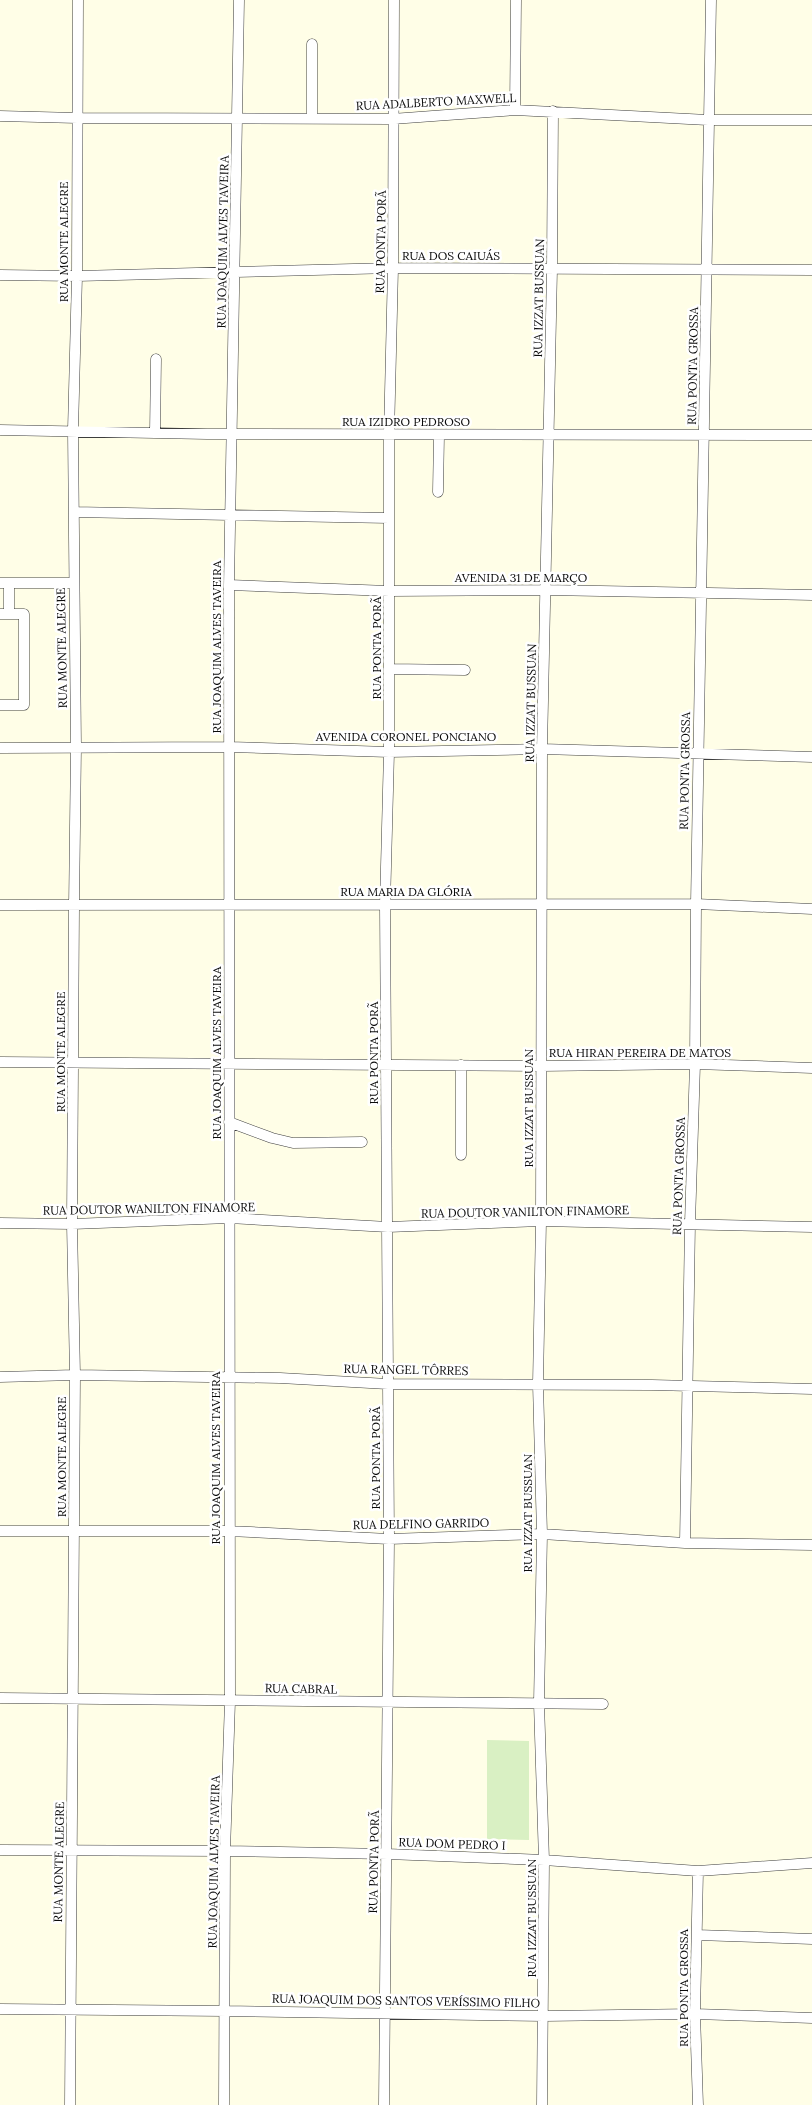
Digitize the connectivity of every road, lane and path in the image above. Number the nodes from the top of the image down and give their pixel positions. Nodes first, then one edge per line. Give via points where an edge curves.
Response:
1 (78, 0) edge
2 (239, 0) edge
3 (394, 0) edge
4 (516, 0) edge
5 (711, 0) edge
6 (312, 44) dead end
7 (516, 110) junction
8 (553, 111) junction
9 (0, 116) edge
10 (77, 118) junction
11 (312, 118) junction
12 (238, 119) junction
13 (392, 119) junction
14 (708, 120) junction
15 (812, 120) edge
16 (393, 268) junction
17 (708, 268) junction
18 (552, 269) junction
19 (812, 270) edge
20 (234, 272) junction
21 (0, 275) edge
22 (77, 276) junction
23 (156, 359) dead end
24 (0, 430) edge
25 (73, 430) junction
26 (155, 433) junction
27 (233, 434) junction
28 (389, 435) junction
29 (439, 435) junction
30 (548, 435) junction
31 (703, 435) junction
32 (812, 435) edge
33 (438, 492) dead end
34 (74, 512) junction
35 (231, 516) junction
36 (389, 518) junction
37 (4, 583) edge
38 (74, 584) junction
39 (229, 585) junction
40 (546, 590) junction
41 (389, 591) junction
42 (701, 593) junction
43 (812, 595) edge
44 (4, 614) edge
45 (390, 669) junction
46 (465, 670) dead end
47 (0, 705) edge
48 (76, 746) junction
49 (229, 747) junction
50 (0, 748) edge
51 (542, 749) junction
52 (389, 752) junction
53 (698, 754) junction
54 (812, 757) edge
55 (696, 904) junction
56 (0, 905) edge
57 (386, 905) junction
58 (542, 905) junction
59 (74, 906) junction
60 (229, 906) junction
61 (812, 909) edge
62 (0, 1062) edge
63 (74, 1062) junction
64 (228, 1063) junction
65 (387, 1064) junction
66 (461, 1064) junction
67 (695, 1064) junction
68 (541, 1066) junction
69 (812, 1068) edge
70 (229, 1122) junction
71 (362, 1142) dead end
72 (461, 1155) dead end
73 (229, 1218) junction
74 (541, 1221) junction
75 (0, 1223) edge
76 (690, 1223) junction
77 (72, 1224) junction
78 (388, 1227) junction
79 (812, 1227) edge
80 (75, 1376) junction
81 (0, 1377) edge
82 (228, 1378) junction
83 (388, 1384) junction
84 (538, 1384) junction
85 (689, 1385) junction
86 (812, 1389) edge
87 (0, 1531) edge
88 (74, 1532) junction
89 (229, 1532) junction
90 (542, 1534) junction
91 (389, 1539) junction
92 (685, 1543) junction
93 (812, 1545) edge
94 (0, 1698) edge
95 (73, 1699) junction
96 (230, 1700) junction
97 (387, 1702) junction
98 (539, 1704) junction
99 (603, 1704) dead end
100 (0, 1850) edge
101 (71, 1851) junction
102 (226, 1851) junction
103 (386, 1854) junction
104 (544, 1860) junction
105 (812, 1863) edge
106 (698, 1871) junction
107 (697, 1935) junction
108 (812, 1939) edge
109 (0, 2009) edge
110 (69, 2010) junction
111 (225, 2010) junction
112 (384, 2014) junction
113 (695, 2014) junction
114 (544, 2016) junction
115 (812, 2018) edge
116 (70, 2105) edge
117 (224, 2105) edge
118 (384, 2105) edge
119 (542, 2105) edge
120 (698, 2105) edge

1 - 10 street, RUA MONTE ALEGRE
2 - 12 street, RUA JOAQUIM ALVES TAVEIRA
3 - 13 street, RUA PONTA PORÃ
4 - 7 street
5 - 14 street, RUA PONTA GROSSA
6 - 11 street
7 - 8 street, RUA ADALBERTO MAXWELL
7 - 13 street, RUA ADALBERTO MAXWELL
8 - 14 street, RUA ADALBERTO MAXWELL
8 - 18 street, RUA IZZAT BUSSUAN
9 - 10 street, RUA ADALBERTO MAXWELL
10 - 12 street, RUA ADALBERTO MAXWELL
10 - 22 street, RUA MONTE ALEGRE
11 - 12 street, RUA ADALBERTO MAXWELL
11 - 13 street, RUA ADALBERTO MAXWELL
12 - 20 street, RUA JOAQUIM ALVES TAVEIRA
13 - 16 street, RUA PONTA PORÃ
14 - 15 street, RUA ADALBERTO MAXWELL
14 - 17 street, RUA PONTA GROSSA
16 - 18 street, RUA DOS CAIUÁS
16 - 20 street, RUA DOS CAIUÁS
16 - 28 street, RUA PONTA PORÃ
17 - 18 street, RUA DOS CAIUÁS
17 - 19 street, RUA DOS CAIUÁS
17 - 31 street, RUA PONTA GROSSA
18 - 30 street, RUA IZZAT BUSSUAN
20 - 22 street, RUA DOS CAIUÁS
20 - 27 street, RUA JOAQUIM ALVES TAVEIRA
21 - 22 street, RUA DOS CAIUÁS
22 - 25 street, RUA MONTE ALEGRE
23 - 26 street
24 - 25 street, RUA IZIDRO PEDROSO
25 - 26 street, RUA IZIDRO PEDROSO
25 - 34 street, RUA MONTE ALEGRE
26 - 27 street, RUA IZIDRO PEDROSO
27 - 28 street, RUA IZIDRO PEDROSO
27 - 35 street, RUA JOAQUIM ALVES TAVEIRA
28 - 29 street, RUA IZIDRO PEDROSO
28 - 36 street, RUA PONTA PORÃ
29 - 30 street, RUA IZIDRO PEDROSO
29 - 33 street
30 - 31 street, RUA IZIDRO PEDROSO
30 - 40 street, RUA IZZAT BUSSUAN
31 - 32 street, RUA IZIDRO PEDROSO
31 - 42 street, RUA PONTA GROSSA
34 - 35 street
34 - 38 street, RUA MONTE ALEGRE
35 - 36 street
35 - 39 street, RUA JOAQUIM ALVES TAVEIRA
36 - 41 street, RUA PONTA PORÃ
37 - 38 street
37 - 44 street
38 - 48 street, RUA MONTE ALEGRE
39 - 41 street, AVENIDA 31 DE MARÇO
39 - 49 street, RUA JOAQUIM ALVES TAVEIRA
40 - 41 street, AVENIDA 31 DE MARÇO
40 - 42 street, AVENIDA 31 DE MARÇO
40 - 51 street, RUA IZZAT BUSSUAN
41 - 45 street, RUA PONTA PORÃ
42 - 43 street, AVENIDA 31 DE MARÇO
42 - 53 street, RUA PONTA GROSSA
44 - 47 street via 24,614 24,705
45 - 46 street
45 - 52 street, RUA PONTA PORÃ
48 - 49 street, AVENIDA CORONEL PONCIANO
48 - 50 street, AVENIDA CORONEL PONCIANO
48 - 59 street, RUA MONTE ALEGRE
49 - 52 street, AVENIDA CORONEL PONCIANO
49 - 60 street, RUA JOAQUIM ALVES TAVEIRA
51 - 52 street, AVENIDA CORONEL PONCIANO
51 - 53 street, AVENIDA CORONEL PONCIANO
51 - 58 street, RUA IZZAT BUSSUAN
52 - 57 street, RUA PONTA PORÃ
53 - 54 street, AVENIDA CORONEL PONCIANO
53 - 55 street, RUA PONTA GROSSA
55 - 58 street, RUA MARIA DA GLÓRIA
55 - 61 street, RUA MARIA DA GLÓRIA
55 - 67 street, RUA PONTA GROSSA
56 - 59 street, RUA MARIA DA GLÓRIA
57 - 58 street, RUA MARIA DA GLÓRIA
57 - 60 street, RUA MARIA DA GLÓRIA
57 - 65 street, RUA PONTA PORÃ
58 - 68 street, RUA IZZAT BUSSUAN
59 - 60 street, RUA MARIA DA GLÓRIA
59 - 63 street, RUA MONTE ALEGRE
60 - 64 street, RUA JOAQUIM ALVES TAVEIRA
62 - 63 street, RUA HIRAN PEREIRA DE MATOS
63 - 64 street, RUA HIRAN PEREIRA DE MATOS
63 - 77 street, RUA MONTE ALEGRE
64 - 65 street, RUA HIRAN PEREIRA DE MATOS
64 - 70 street, RUA JOAQUIM ALVES TAVEIRA
65 - 66 street, RUA HIRAN PEREIRA DE MATOS
65 - 78 street, RUA PONTA PORÃ
66 - 68 street, RUA HIRAN PEREIRA DE MATOS
66 - 72 street
67 - 68 street, RUA HIRAN PEREIRA DE MATOS
67 - 69 street, RUA HIRAN PEREIRA DE MATOS
67 - 76 street, RUA PONTA GROSSA
68 - 74 street, RUA IZZAT BUSSUAN
70 - 71 street via 293,1143
70 - 73 street, RUA JOAQUIM ALVES TAVEIRA
73 - 77 street, RUA DOUTOR WANILTON FINAMORE
73 - 78 street, RUA DOUTOR WANILTON FINAMORE
73 - 82 street, RUA JOAQUIM ALVES TAVEIRA
74 - 76 street, RUA DOUTOR VANILTON FINAMORE
74 - 78 street, RUA DOUTOR VANILTON FINAMORE
74 - 84 street, RUA IZZAT BUSSUAN
75 - 77 street, RUA DOUTOR WANILTON FINAMORE
76 - 79 street, RUA DOUTOR VANILTON FINAMORE
76 - 85 street, RUA PONTA GROSSA
77 - 80 street, RUA MONTE ALEGRE
78 - 83 street, RUA PONTA PORÃ
80 - 81 street, RUA RANGEL TÔRRES
80 - 82 street, RUA RANGEL TÔRRES
80 - 88 street, RUA MONTE ALEGRE
82 - 83 street, RUA RANGEL TÔRRES
82 - 89 street, RUA JOAQUIM ALVES TAVEIRA
83 - 84 street, RUA RANGEL TÔRRES
83 - 91 street, RUA PONTA PORÃ
84 - 85 street, RUA RANGEL TÔRRES
84 - 90 street, RUA IZZAT BUSSUAN
85 - 86 street, RUA RANGEL TÔRRES
85 - 92 street, RUA PONTA GROSSA
87 - 88 street, RUA DELFINO GARRIDO
88 - 89 street, RUA DELFINO GARRIDO
88 - 95 street, RUA MONTE ALEGRE
89 - 91 street, RUA DELFINO GARRIDO
89 - 96 street, RUA JOAQUIM ALVES TAVEIRA
90 - 91 street, RUA DELFINO GARRIDO
90 - 92 street, RUA DELFINO GARRIDO
90 - 98 street, RUA IZZAT BUSSUAN
91 - 97 street, RUA PONTA PORÃ
92 - 93 street, RUA DELFINO GARRIDO
94 - 95 street, RUA CABRAL
95 - 96 street, RUA CABRAL
95 - 101 street, RUA MONTE ALEGRE
96 - 97 street, RUA CABRAL
96 - 102 street, RUA JOAQUIM ALVES TAVEIRA
97 - 98 street, RUA CABRAL
97 - 103 street, RUA PONTA PORÃ
98 - 99 street, RUA CABRAL
98 - 104 street, RUA IZZAT BUSSUAN
100 - 101 street, RUA DOM PEDRO I
101 - 102 street, RUA DOM PEDRO I
101 - 110 street, RUA MONTE ALEGRE
102 - 103 street, RUA DOM PEDRO I
102 - 111 street, RUA JOAQUIM ALVES TAVEIRA
103 - 104 street, RUA DOM PEDRO I
103 - 112 street, RUA PONTA PORÃ
104 - 106 street, RUA DOM PEDRO I
104 - 114 street, RUA IZZAT BUSSUAN
105 - 106 street, RUA DOM PEDRO I
106 - 107 street, RUA PONTA GROSSA
107 - 108 street
107 - 113 street, RUA PONTA GROSSA
109 - 110 street, RUA JOAQUIM DOS SANTOS VERÍSSIMO FILHO
110 - 111 street, RUA JOAQUIM DOS SANTOS VERÍSSIMO FILHO
110 - 116 street, RUA MONTE ALEGRE
111 - 112 street, RUA JOAQUIM DOS SANTOS VERÍSSIMO FILHO
111 - 117 street, RUA JOAQUIM ALVES TAVEIRA
112 - 114 street, RUA JOAQUIM DOS SANTOS VERÍSSIMO FILHO
112 - 118 street, RUA PONTA PORÃ
113 - 114 street, RUA JOAQUIM DOS SANTOS VERÍSSIMO FILHO
113 - 115 street, RUA JOAQUIM DOS SANTOS VERÍSSIMO FILHO
113 - 120 street, RUA PONTA GROSSA
114 - 119 street, RUA IZZAT BUSSUAN

